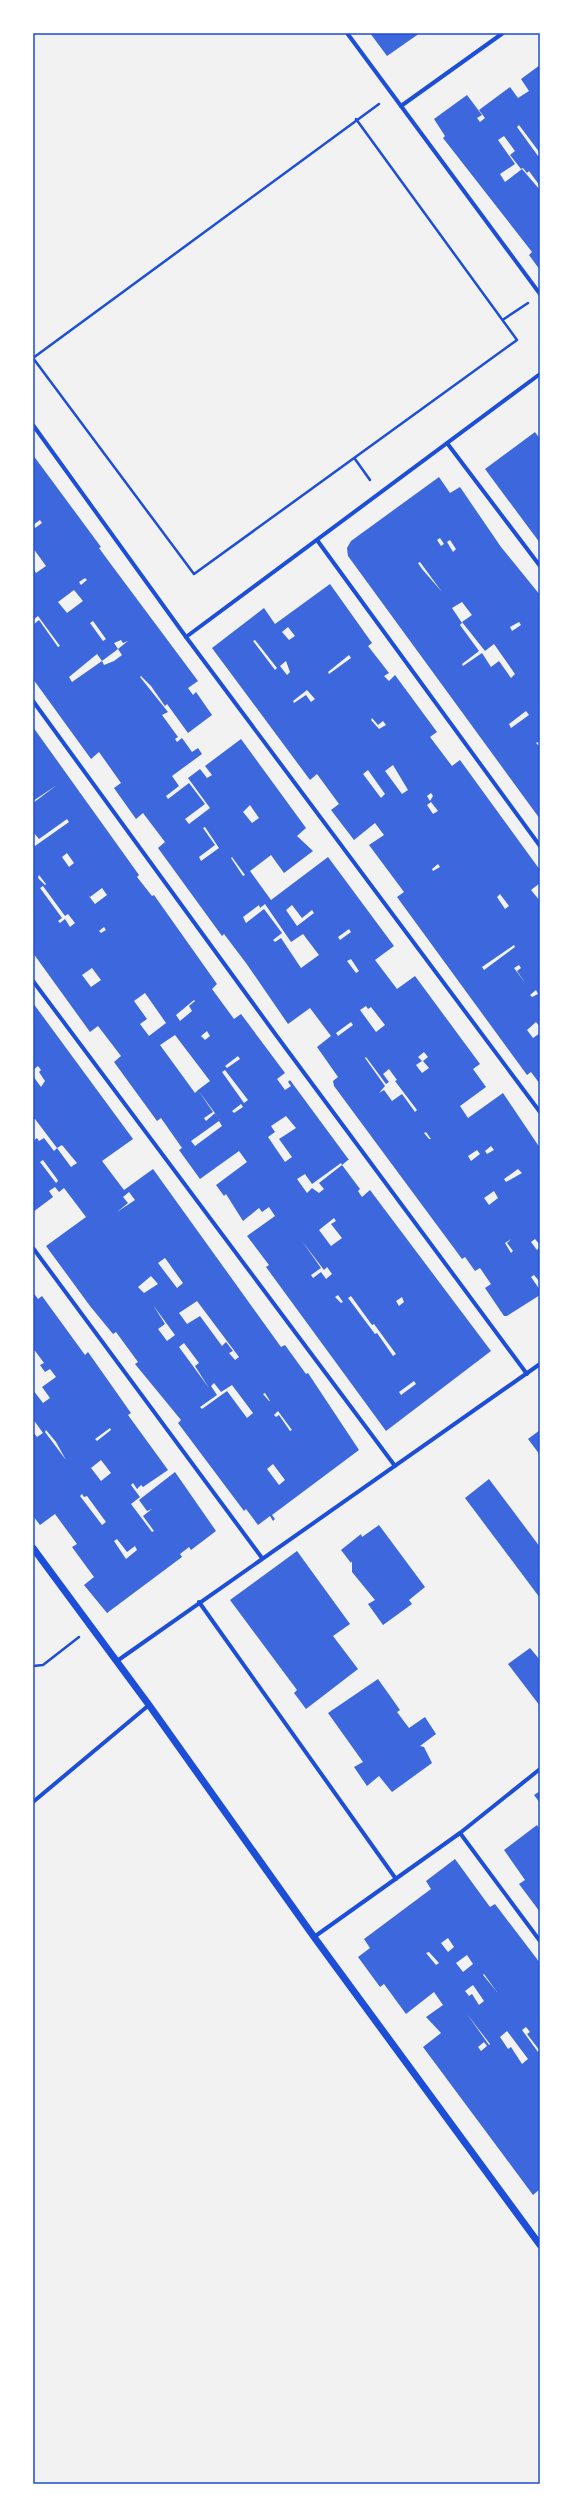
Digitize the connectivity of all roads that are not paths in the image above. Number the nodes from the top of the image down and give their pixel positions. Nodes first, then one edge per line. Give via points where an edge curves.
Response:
1 (347, 33) edge
2 (503, 33) edge
3 (401, 106) junction
4 (540, 294) edge
5 (540, 374) edge
6 (33, 425) edge
7 (447, 443) junction
8 (317, 540) junction
9 (540, 566) edge
10 (186, 637) junction
11 (33, 701) edge
12 (540, 846) edge
13 (33, 981) edge
14 (540, 1112) edge
15 (33, 1248) edge
16 (540, 1364) edge
17 (527, 1374) junction
18 (395, 1466) junction
19 (33, 1548) edge
20 (262, 1558) junction
21 (199, 1602) junction
22 (117, 1661) junction
23 (149, 1705) junction
24 (540, 1769) edge
25 (33, 1802) edge
26 (460, 1833) junction
27 (396, 1879) junction
28 (314, 1937) junction
29 (540, 1941) edge
30 (540, 2245) edge

1 - 3 street
2 - 3 street
3 - 4 street
5 - 7 street
6 - 10 street
7 - 8 street
7 - 9 street
8 - 10 street
8 - 12 street
10 - 14 street
11 - 17 street
13 - 18 street
15 - 20 street
16 - 17 street
17 - 18 street
18 - 20 street
19 - 22 street
20 - 21 street
21 - 22 street
21 - 27 street
22 - 23 street
23 - 25 street
23 - 28 street
24 - 26 street
26 - 27 street
26 - 29 street
27 - 28 street
28 - 30 street

